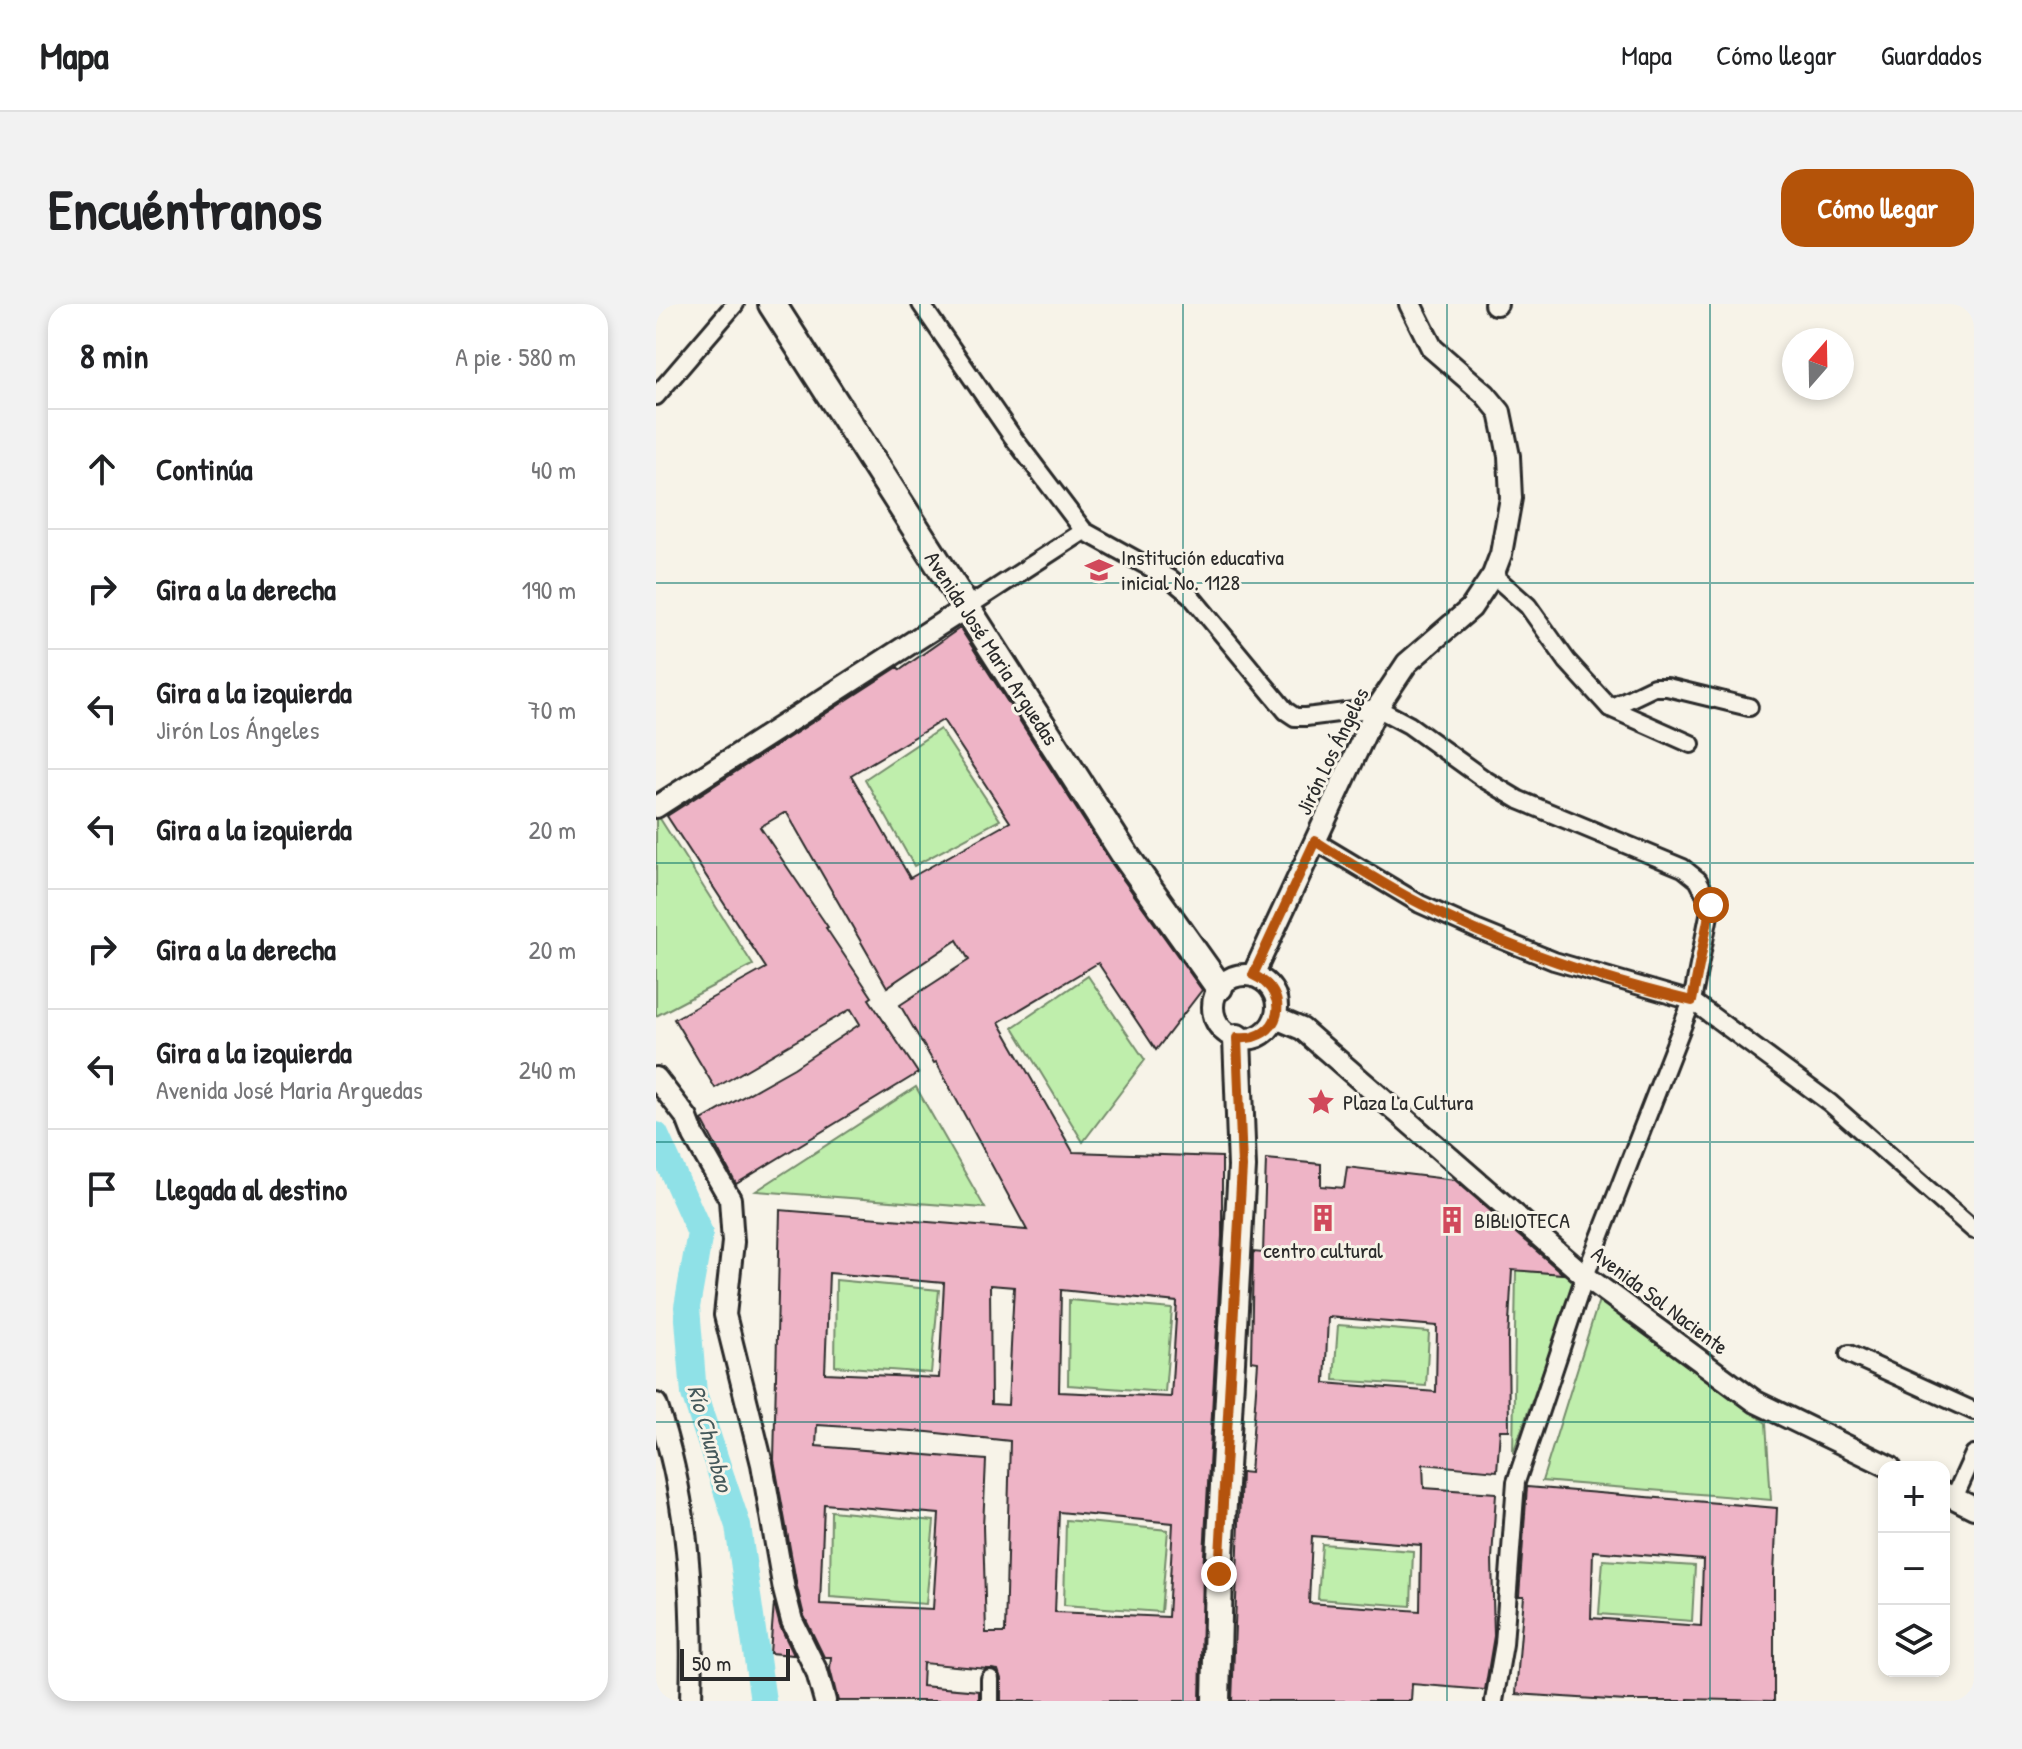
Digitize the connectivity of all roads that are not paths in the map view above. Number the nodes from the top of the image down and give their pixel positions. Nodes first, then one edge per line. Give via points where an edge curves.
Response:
1 (735, 304) edge
2 (772, 304) edge
3 (921, 304) edge
4 (1410, 304) edge
5 (656, 396) edge
6 (1084, 531) junction
7 (1493, 575) junction
8 (967, 607) junction
9 (1749, 707) dead end
10 (1377, 708) junction
11 (1610, 708) junction
12 (1691, 744) dead end
13 (656, 807) edge
14 (1315, 841) junction
15 (1253, 975) junction
16 (1219, 987) junction
17 (1692, 1001) junction
18 (1276, 1018) junction
19 (1237, 1038) junction
20 (656, 1078) edge
21 (1974, 1230) edge
22 (1585, 1276) junction
23 (1849, 1354) dead end
24 (656, 1404) edge
25 (1974, 1411) edge
26 (1974, 1454) edge
27 (1878, 1461) edge
28 (1950, 1494) edge
29 (1950, 1496) edge
30 (1974, 1508) edge
31 (990, 1679) dead end
32 (691, 1701) edge
33 (825, 1701) edge
34 (990, 1701) edge
35 (1216, 1701) edge
36 (1494, 1701) edge

1 - 5 street
2 - 8 main road, Avenida José Maria Arguedas
3 - 6 street
4 - 7 street, Jirón Los Ángeles via 1432,348 1500,412 1511,498
6 - 8 street
6 - 10 street via 1190,595 1295,717
7 - 10 street, Jirón Los Ángeles via 1471,608 1407,663
7 - 11 street via 1528,606 1567,661
8 - 13 street
8 - 16 main road, Avenida José Maria Arguedas via 1125,855
9 - 11 street via 1654,687
10 - 14 street, Jirón Los Ángeles
10 - 17 street via 1519,800 1683,868 1698,880 1711,905
11 - 12 street
14 - 15 street, Jirón Los Ángeles
14 - 17 street via 1420,904 1478,930 1554,961
15 - 16 street via 1234,976
15 - 18 street via 1276,996
16 - 19 street via 1214,1017
17 - 21 street via 1830,1103
17 - 22 street
18 - 19 street via 1256,1037
18 - 22 street, Avenida Sol Naciente via 1302,1029
19 - 35 main road via 1242,1167
20 - 33 street via 687,1118 730,1199 733,1242 725,1315 762,1464 788,1606
22 - 27 street, Avenida Sol Naciente via 1756,1402
22 - 36 street via 1516,1482 1504,1644
23 - 25 street
24 - 32 street via 670,1445 688,1546
26 - 28 street
29 - 30 street
31 - 34 street

